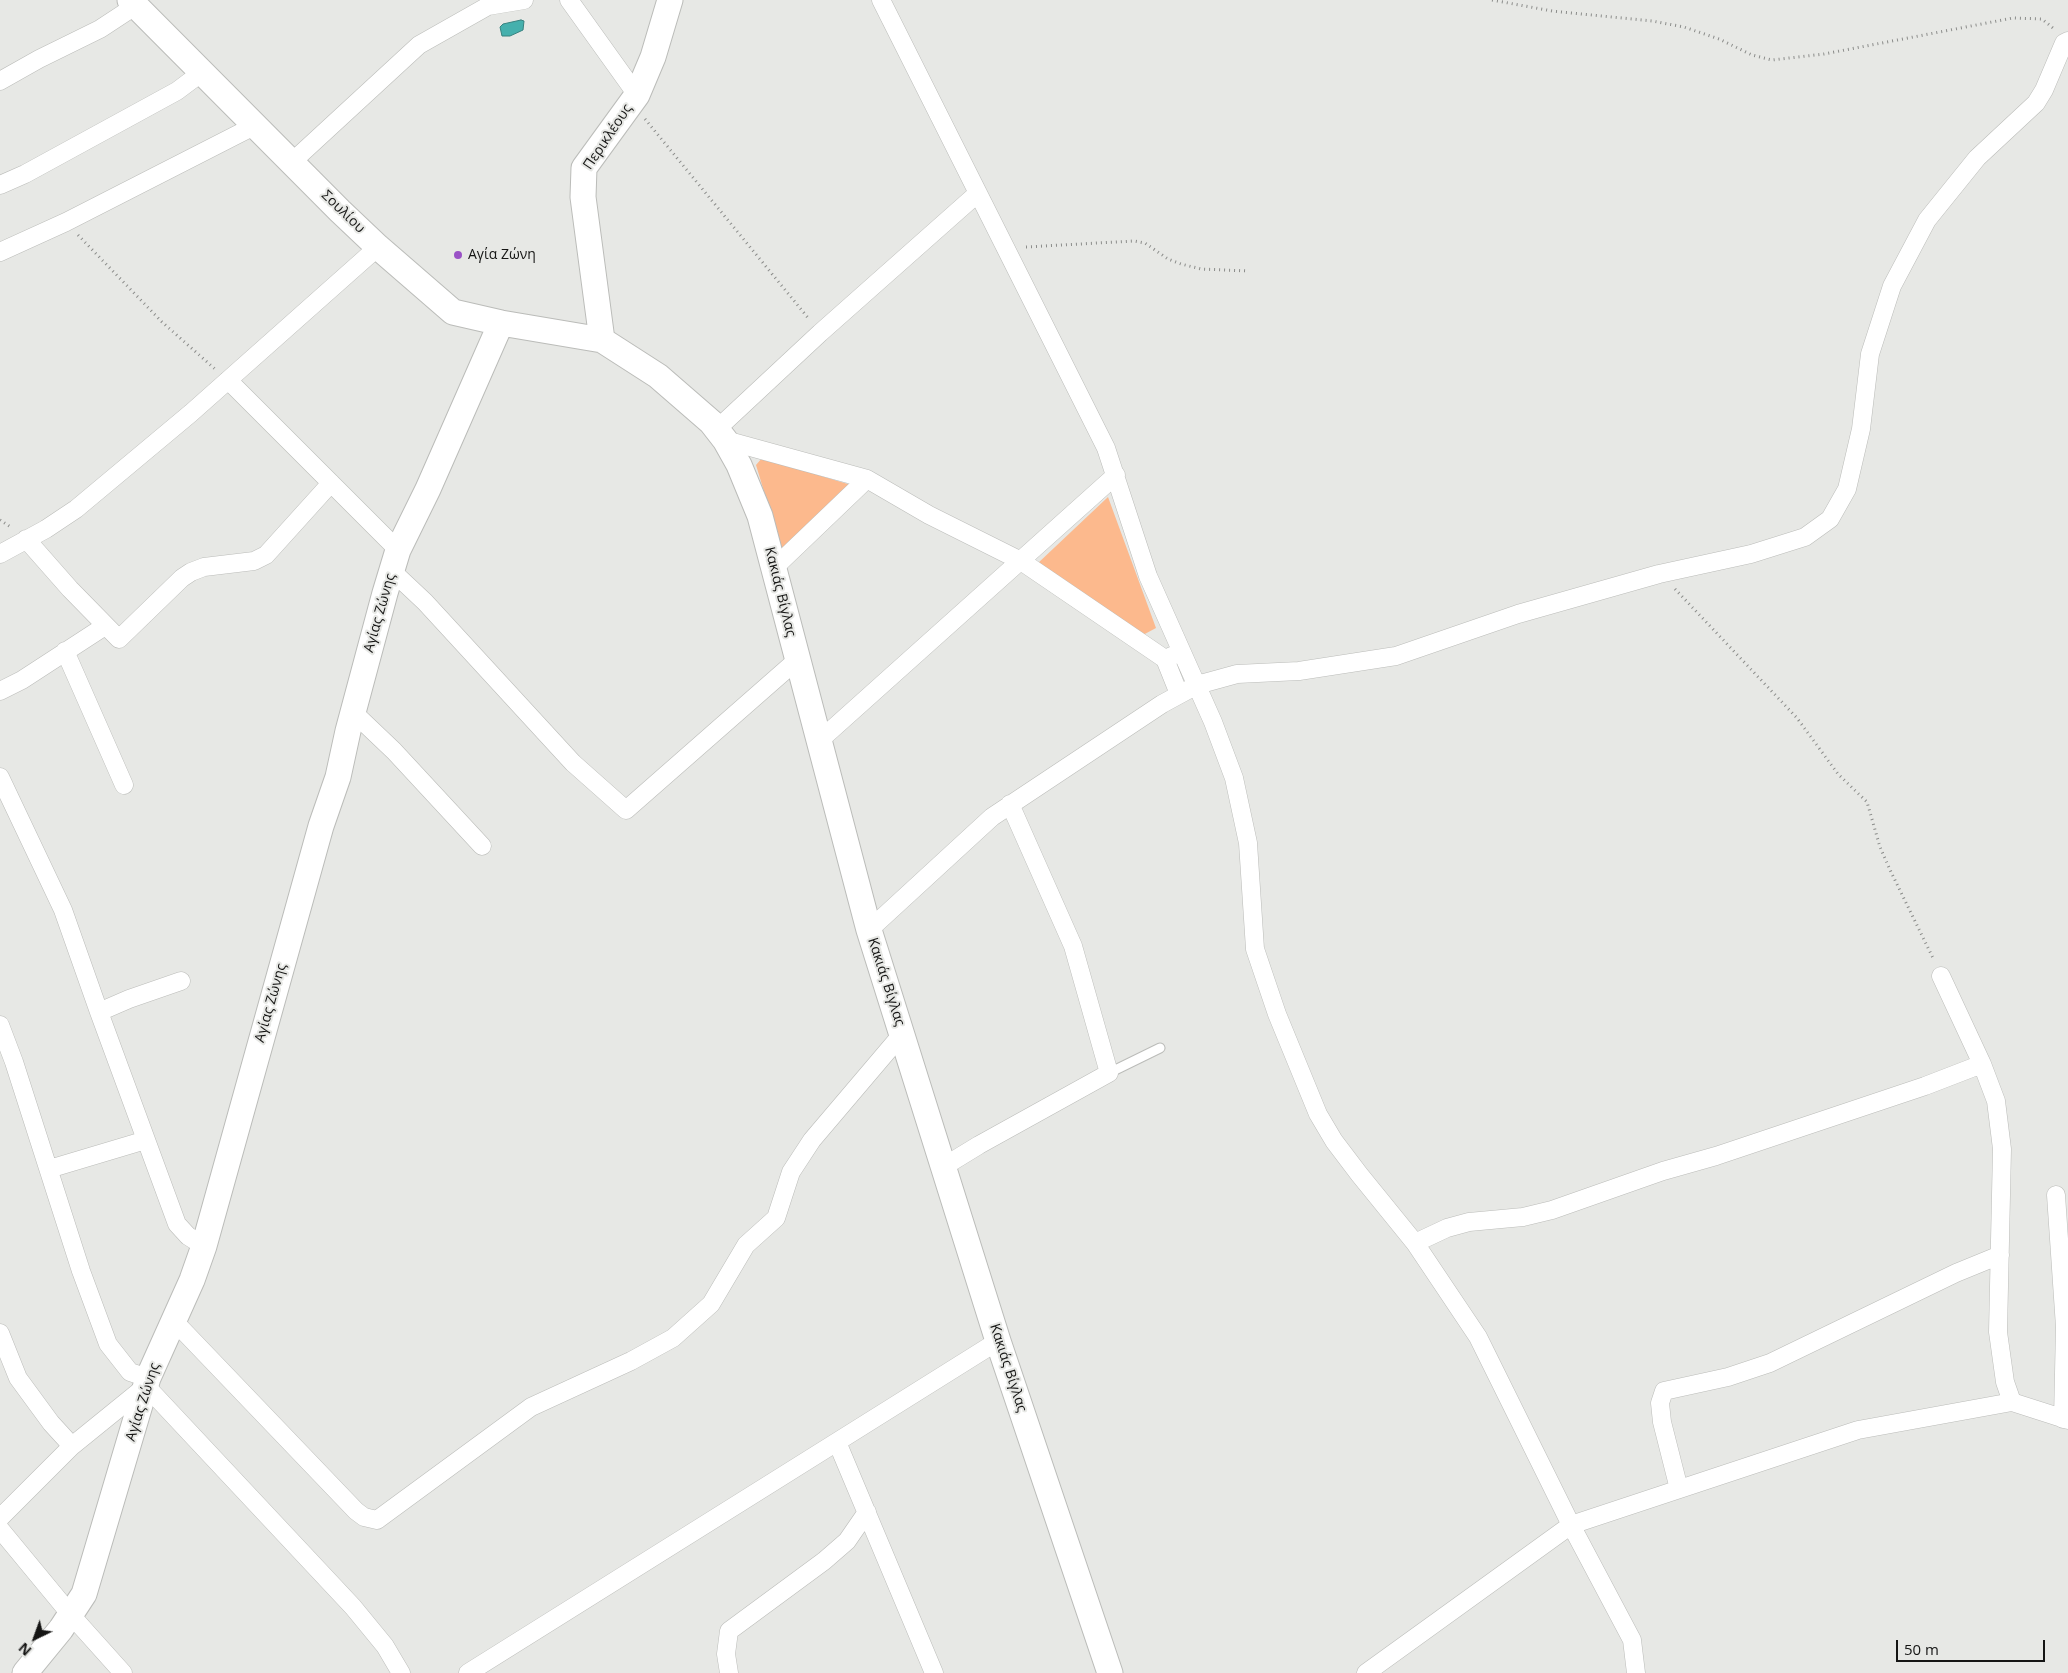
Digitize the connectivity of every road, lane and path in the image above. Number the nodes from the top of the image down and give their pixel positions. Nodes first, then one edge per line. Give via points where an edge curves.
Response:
1 (524, 0) edge
2 (569, 0) edge
3 (670, 0) edge
4 (882, 0) edge
5 (1492, 0) edge
6 (133, 3) edge
7 (2066, 42) edge
8 (201, 73) junction
9 (0, 80) edge
10 (634, 99) junction
11 (254, 126) junction
12 (292, 162) junction
13 (0, 185) edge
14 (978, 192) junction
15 (66, 222) junction
16 (378, 247) junction
17 (0, 252) edge
18 (1008, 252) junction
19 (1249, 272) dead end
20 (500, 323) junction
21 (820, 333) junction
22 (602, 340) junction
23 (228, 380) junction
24 (721, 434) junction
25 (1116, 475) junction
26 (867, 478) junction
27 (331, 483) junction
28 (26, 539) junction
29 (0, 554) edge
30 (395, 561) junction
31 (1021, 561) junction
32 (774, 568) junction
33 (1659, 574) junction
34 (105, 626) junction
35 (65, 651) junction
36 (1181, 652) junction
37 (797, 660) junction
38 (1164, 660) junction
39 (1197, 686) junction
40 (0, 691) edge
41 (1179, 694) junction
42 (353, 712) junction
43 (820, 741) junction
44 (0, 777) edge
45 (124, 785) dead end
46 (1010, 804) junction
47 (482, 846) dead end
48 (869, 930) junction
49 (1942, 976) joint
50 (181, 981) dead end
51 (99, 1012) junction
52 (0, 1025) edge
53 (902, 1034) junction
54 (1160, 1048) dead end
55 (1982, 1064) junction
56 (1109, 1074) junction
57 (146, 1140) junction
58 (943, 1167) junction
59 (49, 1169) junction
60 (2056, 1195) dead end
61 (1415, 1243) junction
62 (204, 1246) junction
63 (2000, 1255) junction
64 (174, 1321) junction
65 (0, 1334) edge
66 (998, 1341) junction
67 (147, 1382) junction
68 (2012, 1402) junction
69 (2066, 1420) edge
70 (838, 1442) junction
71 (72, 1446) junction
72 (1679, 1489) junction
73 (867, 1512) junction
74 (0, 1518) edge
75 (1571, 1525) junction
76 (0, 1529) edge
77 (71, 1615) junction
78 (1373, 1671) edge
79 (25, 1673) edge
80 (123, 1673) edge
81 (401, 1673) edge
82 (468, 1673) edge
83 (729, 1673) edge
84 (934, 1673) edge
85 (1110, 1673) edge
86 (1636, 1673) edge

1 - 12 street via 488,6 419,45
2 - 10 street
3 - 10 street, Περικλέους via 653,57
4 - 14 street
5 - 7 path via 1552,11 1684,27 1772,60 1824,54 2013,18 2042,20
6 - 8 street, Σουλίου
6 - 9 street via 100,30
7 - 33 street via 2036,103 1977,158 1927,220 1892,286 1870,354 1861,429 1847,489 1830,519 1805,537 1751,554
8 - 11 street, Σουλίου
8 - 13 street via 177,91
10 - 21 path
10 - 22 street, Περικλέους via 584,168 583,196
11 - 12 street, Σουλίου
11 - 15 street
12 - 16 street, Σουλίου
14 - 18 street
14 - 21 street
15 - 17 street
15 - 23 path via 162,322
16 - 20 street, Σουλίου via 453,312
16 - 23 street
18 - 19 path via 1036,245 1134,241 1145,243 1168,259 1182,264 1201,269
18 - 25 street via 1093,419
20 - 22 street, Σουλίου
20 - 30 street, Αγίας Ζώνης
21 - 24 street
22 - 24 street, Κακιάς Βίγλας via 658,376
23 - 27 street
23 - 28 street via 76,509
24 - 26 street
24 - 32 street, Κακιάς Βίγλας via 751,492
25 - 31 street
25 - 36 street via 1148,576
26 - 31 street via 929,515
26 - 32 street
27 - 30 street
27 - 34 street via 266,555 254,561 204,566 191,572 119,639
28 - 29 street
28 - 34 street
30 - 37 street via 425,602 573,762 626,810
30 - 42 street, Αγίας Ζώνης
31 - 38 street
31 - 43 street
32 - 37 street, Κακιάς Βίγλας
33 - 39 street via 1518,614 1396,656 1299,671 1237,674
33 - 49 path via 1797,718 1838,774 1867,802 1890,872
34 - 35 street
35 - 40 street
35 - 45 street
36 - 38 street
36 - 39 street
37 - 43 street, Κακιάς Βίγλας
38 - 41 street
39 - 41 street
39 - 61 street via 1234,778 1248,843 1255,949 1298,1069 1334,1141
41 - 46 street
42 - 47 street
42 - 62 street, Αγίας Ζώνης via 338,777 321,826
43 - 48 street, Κακιάς Βίγλας
44 - 51 street via 64,910
46 - 48 street via 977,830
46 - 56 street via 1073,946
48 - 53 street, Κακιάς Βίγλας
49 - 55 street
50 - 51 street
51 - 57 street
52 - 59 street
53 - 58 street, Κακιάς Βίγλας
53 - 64 street via 812,1140 791,1172 776,1218 746,1245 711,1304 673,1338 531,1407 377,1520 356,1511
54 - 56 lane
55 - 61 street via 1925,1086 1552,1210 1523,1217 1470,1222 1447,1228
55 - 63 street via 1996,1101 2002,1149
56 - 58 street
57 - 59 street
57 - 62 street via 177,1224
58 - 66 street, Κακιάς Βίγλας
59 - 67 street via 108,1344 130,1372
60 - 69 street via 2065,1327
61 - 75 street via 1478,1337
62 - 64 street, Αγίας Ζώνης
63 - 68 street via 1998,1332 2005,1382
63 - 72 street via 1770,1363 1728,1377 1664,1390 1660,1403 1662,1422
64 - 67 street, Αγίας Ζώνης
65 - 71 street via 18,1378
66 - 70 street
66 - 85 street, Κακιάς Βίγλας
67 - 71 street
67 - 77 street, Αγίας Ζώνης via 84,1594
67 - 81 street via 353,1607 385,1646
68 - 69 street
68 - 72 street via 1858,1430
70 - 73 street
70 - 82 street
71 - 74 street
72 - 75 street
73 - 83 street via 847,1541 824,1561 729,1631 726,1654
73 - 84 street
75 - 78 street
75 - 86 street via 1632,1640
76 - 77 street
77 - 79 street, Αγίας Ζώνης
77 - 80 street

